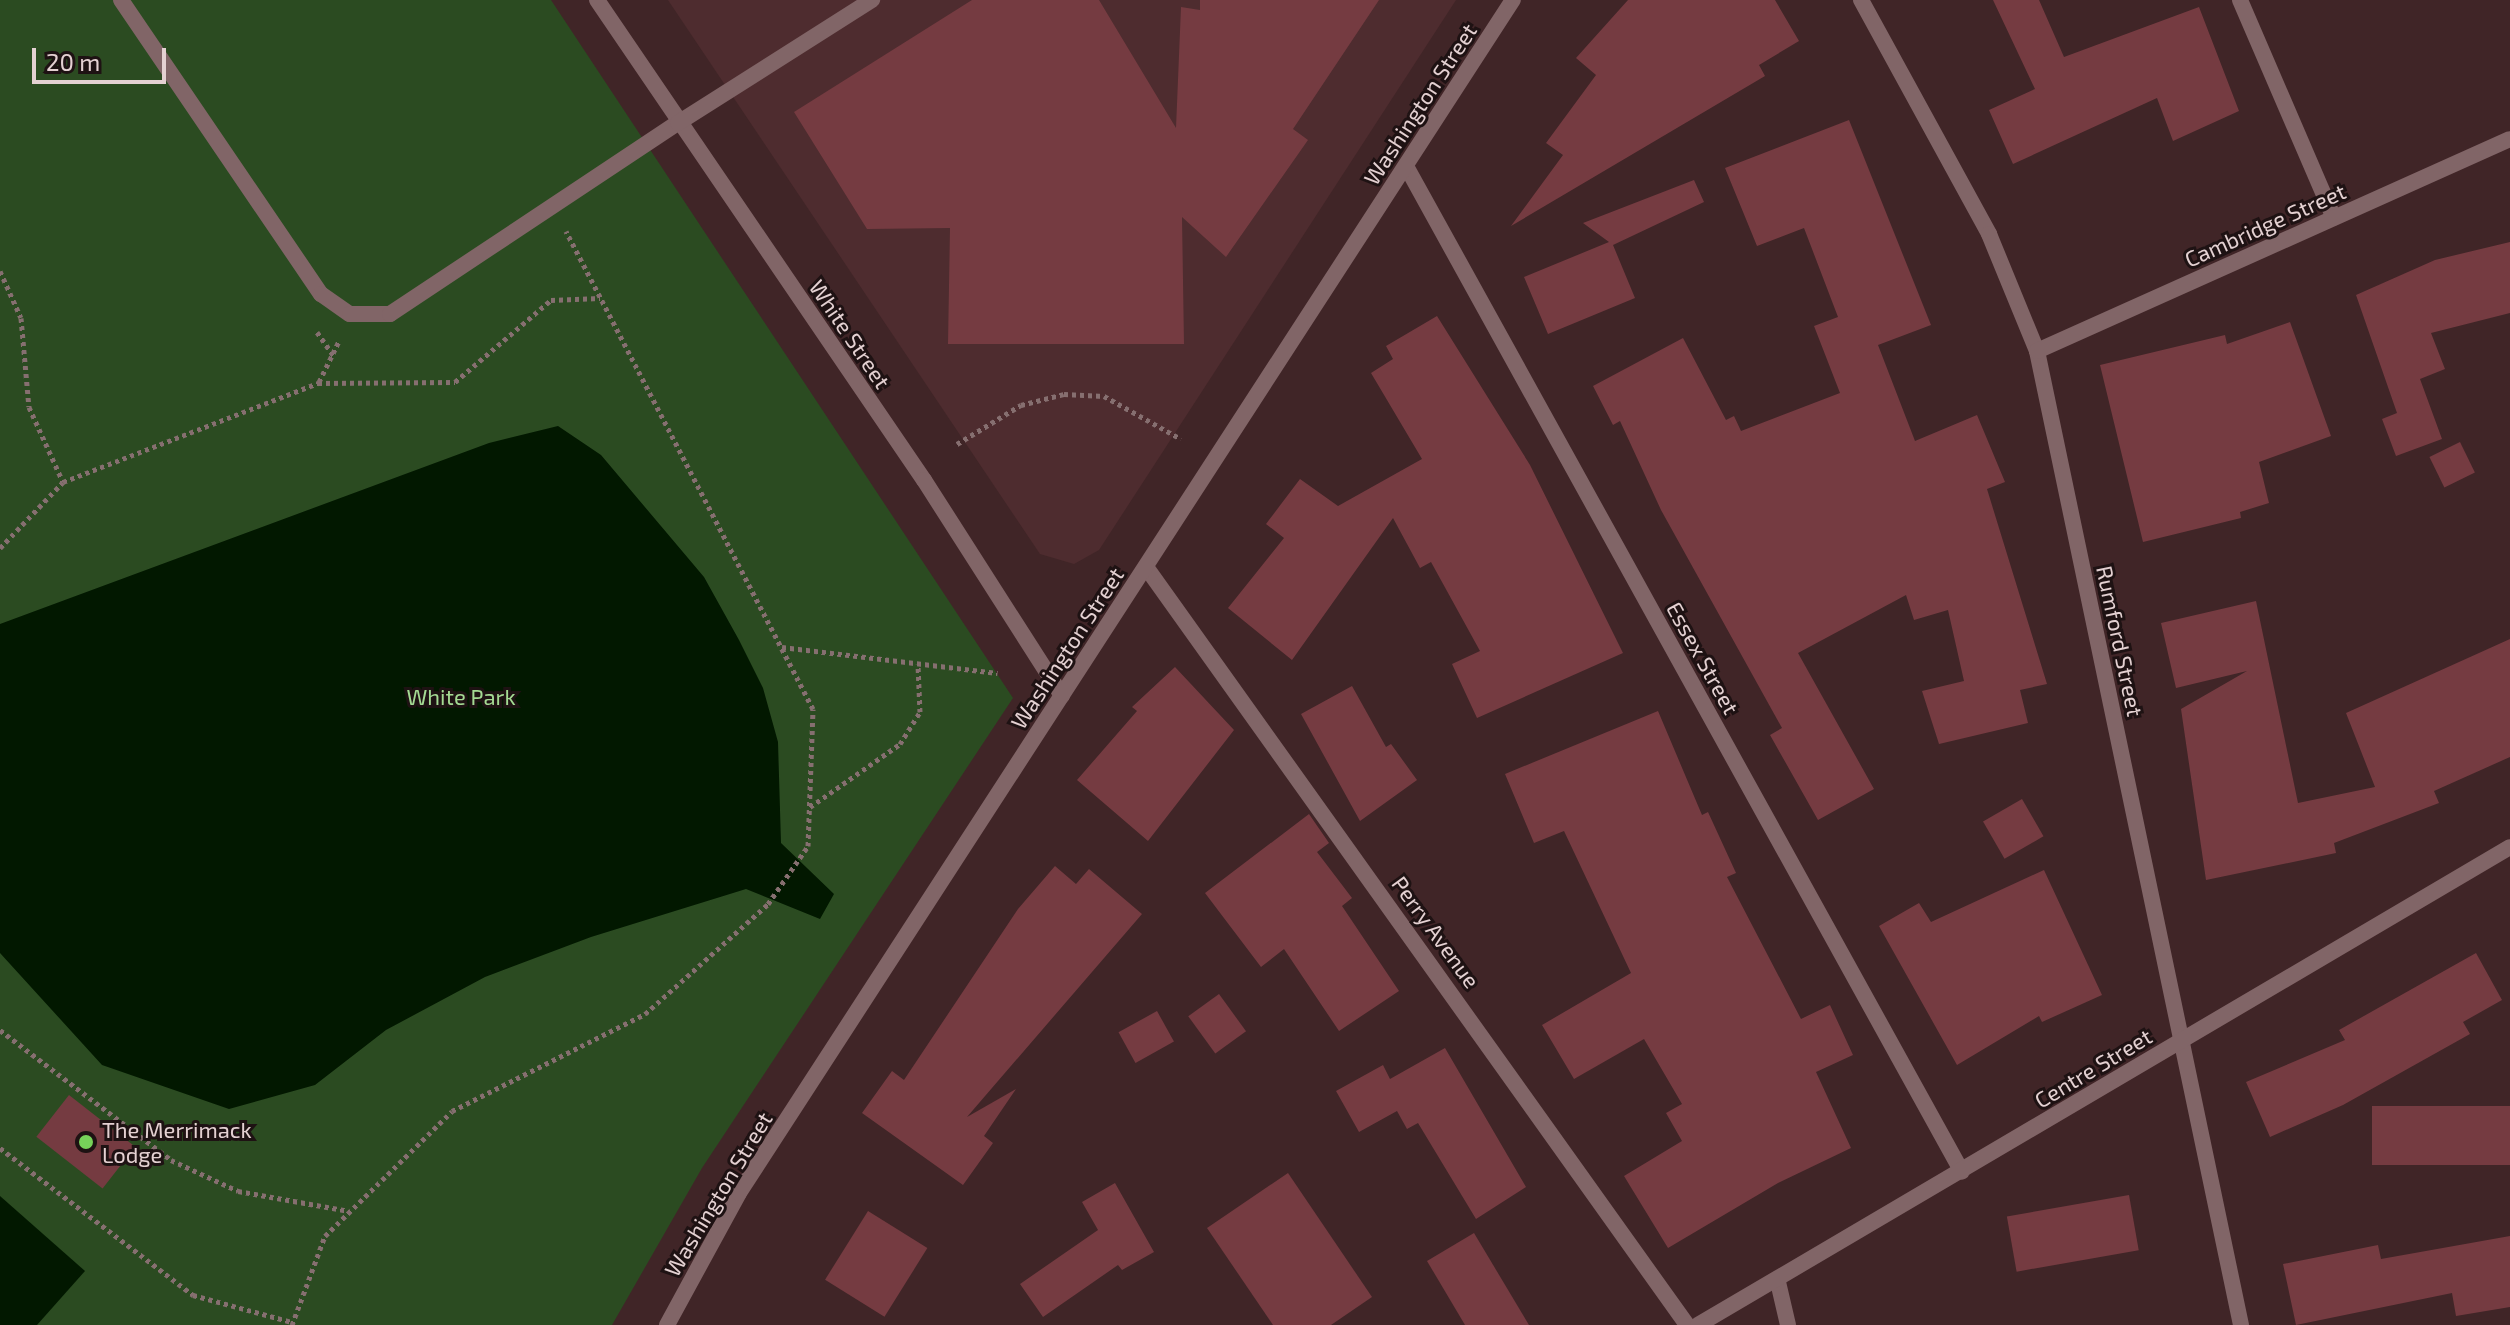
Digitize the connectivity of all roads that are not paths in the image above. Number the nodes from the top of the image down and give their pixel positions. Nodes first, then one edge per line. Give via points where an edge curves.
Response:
1 (121, 0) edge
2 (597, 0) edge
3 (872, 0) edge
4 (1513, 0) edge
5 (1861, 0) edge
6 (2240, 0) edge
7 (678, 123) junction
8 (2510, 139) edge
9 (1406, 166) junction
10 (2334, 218) junction
11 (2037, 351) junction
12 (1146, 567) junction
13 (1062, 696) junction
14 (2510, 849) edge
15 (2186, 1039) junction
16 (1962, 1172) junction
17 (1778, 1282) junction
18 (667, 1325) edge
19 (1687, 1325) edge
20 (1698, 1325) edge
21 (1788, 1325) edge
22 (2241, 1325) edge

1 - 7 street via 321,294 350,314 390,314
2 - 7 street, White Street
3 - 7 street
4 - 9 street, Washington Street
5 - 11 street, Rumford Street via 1989,234
6 - 10 street
7 - 13 street, White Street via 924,480
8 - 10 street, Cambridge Street
9 - 12 street, Washington Street
9 - 16 street, Essex Street
10 - 11 street, Cambridge Street
11 - 15 street, Rumford Street
12 - 13 street, Washington Street
12 - 19 street, Perry Avenue
13 - 18 street, Washington Street via 739,1193
14 - 15 street, Centre Street
15 - 16 street, Centre Street
15 - 22 street, Rumford Street
16 - 17 street, Centre Street
17 - 20 street, Centre Street
17 - 21 street

